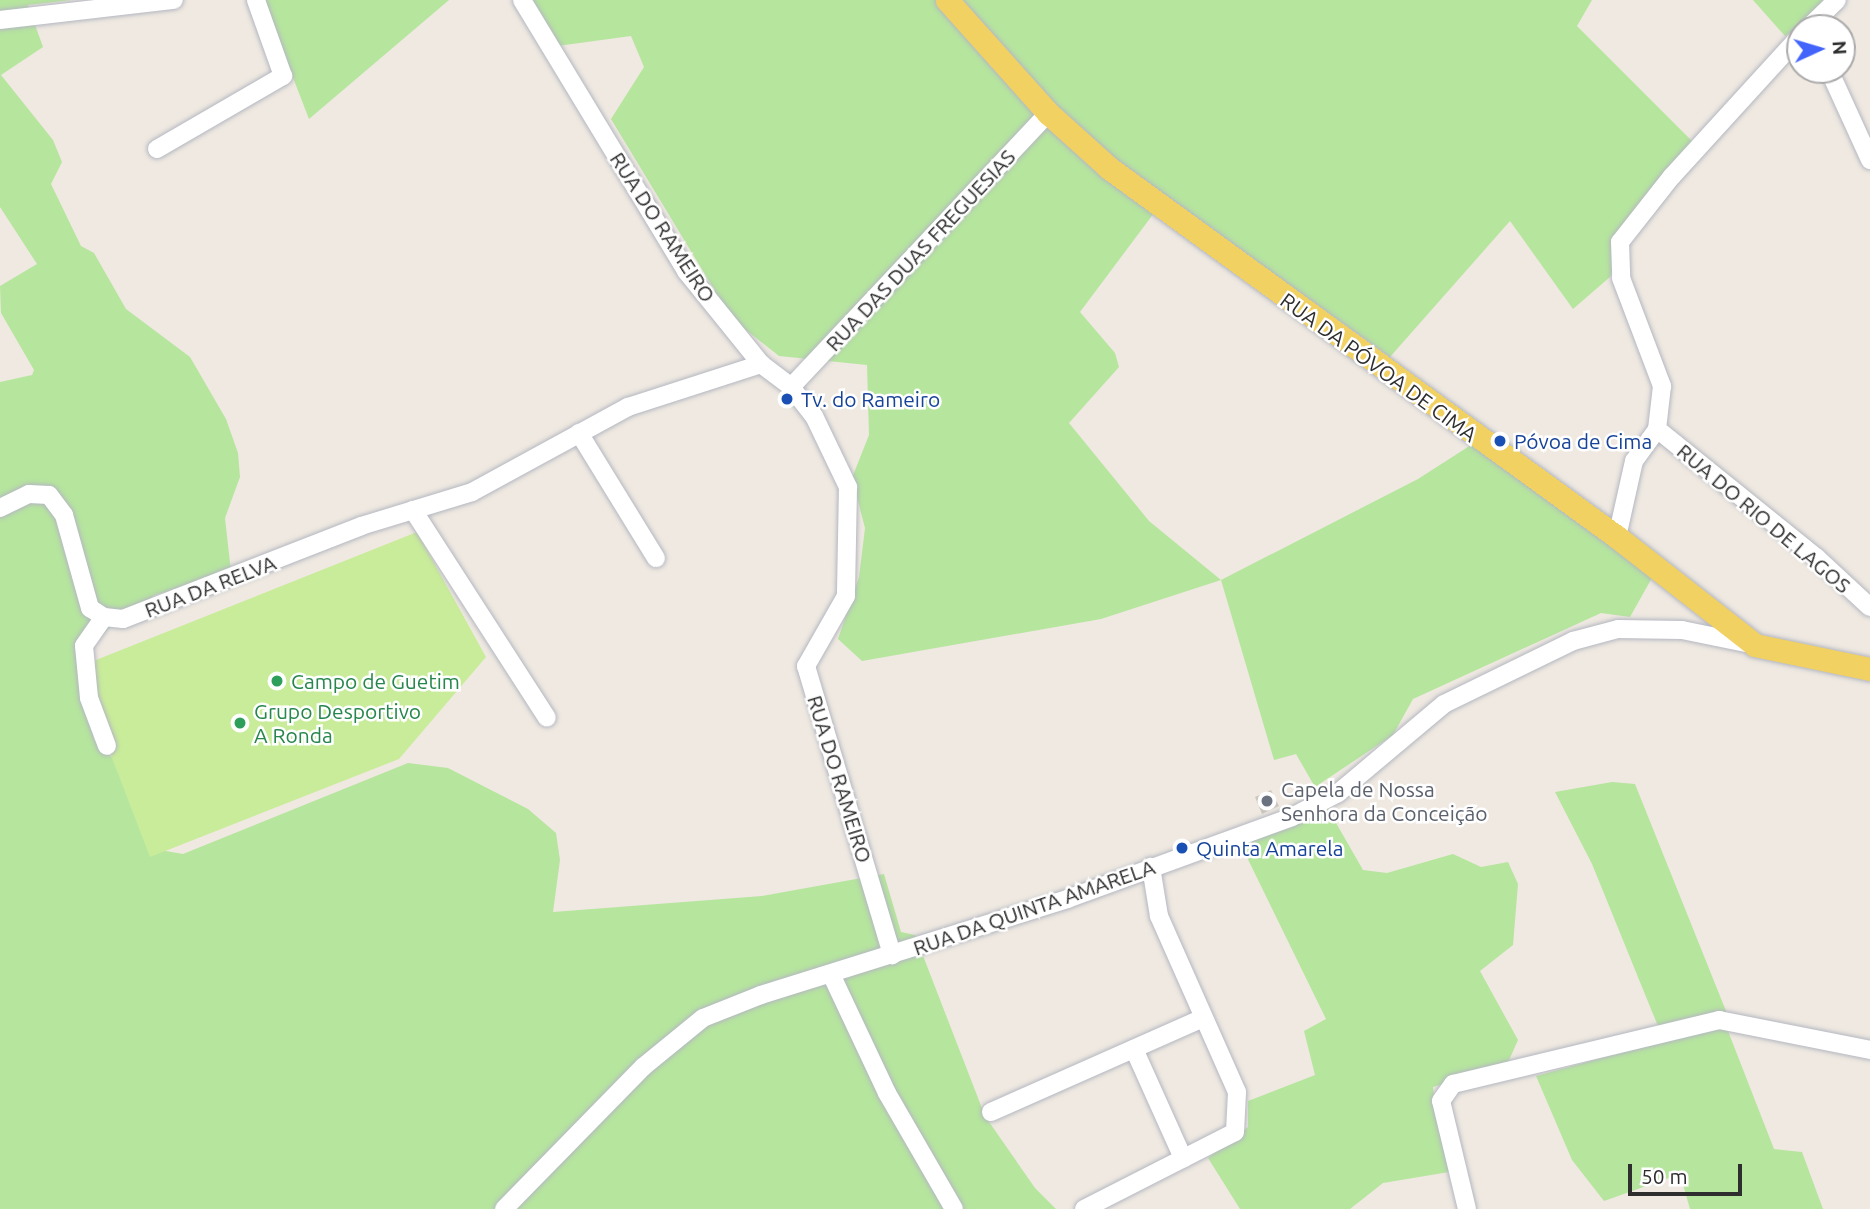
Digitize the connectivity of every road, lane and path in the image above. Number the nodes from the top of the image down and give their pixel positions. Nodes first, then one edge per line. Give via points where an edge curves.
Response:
1 (174, 0) edge
2 (256, 0) edge
3 (522, 0) edge
4 (947, 0) edge
5 (1837, 0) edge
6 (1823, 14) edge
7 (0, 20) edge
8 (1786, 51) edge
9 (1835, 84) edge
10 (1048, 113) junction
11 (157, 149) dead end
12 (1870, 160) edge
13 (761, 364) junction
14 (791, 387) junction
15 (1657, 429) junction
16 (579, 433) junction
17 (0, 508) edge
18 (413, 510) junction
19 (1617, 537) junction
20 (656, 558) dead end
21 (1870, 607) edge
22 (104, 617) junction
23 (1755, 645) junction
24 (1870, 669) edge
25 (547, 718) dead end
26 (107, 746) dead end
27 (1151, 867) junction
28 (892, 955) junction
29 (831, 974) junction
30 (1203, 1018) junction
31 (1134, 1049) junction
32 (1870, 1050) edge
33 (990, 1112) dead end
34 (1183, 1158) junction
35 (504, 1209) edge
36 (954, 1209) edge
37 (1084, 1209) edge
38 (1467, 1209) edge

1 - 7 street
2 - 11 street via 283,76
3 - 13 street, RUA DO RAMEIRO via 686,271
4 - 10 main road, RUA DA PÓVOA DE CIMA
5 - 6 street
8 - 15 street, RUA DO RIO DE LAGOS via 1714,128 1620,242 1622,278 1662,386
9 - 12 street
10 - 14 street, RUA DAS DUAS FREGUESIAS
10 - 19 main road, RUA DA PÓVOA DE CIMA via 1109,168 1220,253
13 - 14 street, RUA DO RAMEIRO
13 - 16 street, RUA DA RELVA via 628,407
14 - 28 street, RUA DO RAMEIRO via 814,416 848,487 846,596 806,666
15 - 19 street, RUA DO RIO DE LAGOS via 1634,461
15 - 21 street, RUA DO RIO DE LAGOS via 1817,558
16 - 18 street, RUA DA RELVA via 472,492
16 - 20 street
17 - 22 street via 29,494 49,495 64,515 90,608
18 - 22 street, RUA DA RELVA via 361,526 159,608 123,619
18 - 25 street
19 - 23 main road, RUA DA PÓVOA DE CIMA
22 - 26 street via 84,646 89,698
23 - 24 main road, RUA DA PÓVOA DE CIMA
23 - 27 street, RUA DA QUINTA AMARELA via 1682,630 1619,629 1573,641 1444,704 1338,793 1292,817
27 - 28 street, RUA DA QUINTA AMARELA
27 - 30 street via 1159,916
28 - 29 street, RUA DA QUINTA AMARELA
29 - 35 street, RUA DA QUINTA AMARELA via 703,1018 643,1067
29 - 36 street via 887,1093
30 - 31 street
30 - 34 street via 1237,1092 1235,1132
31 - 33 street
31 - 34 street
32 - 38 street via 1719,1020 1453,1084 1441,1101
34 - 37 street

